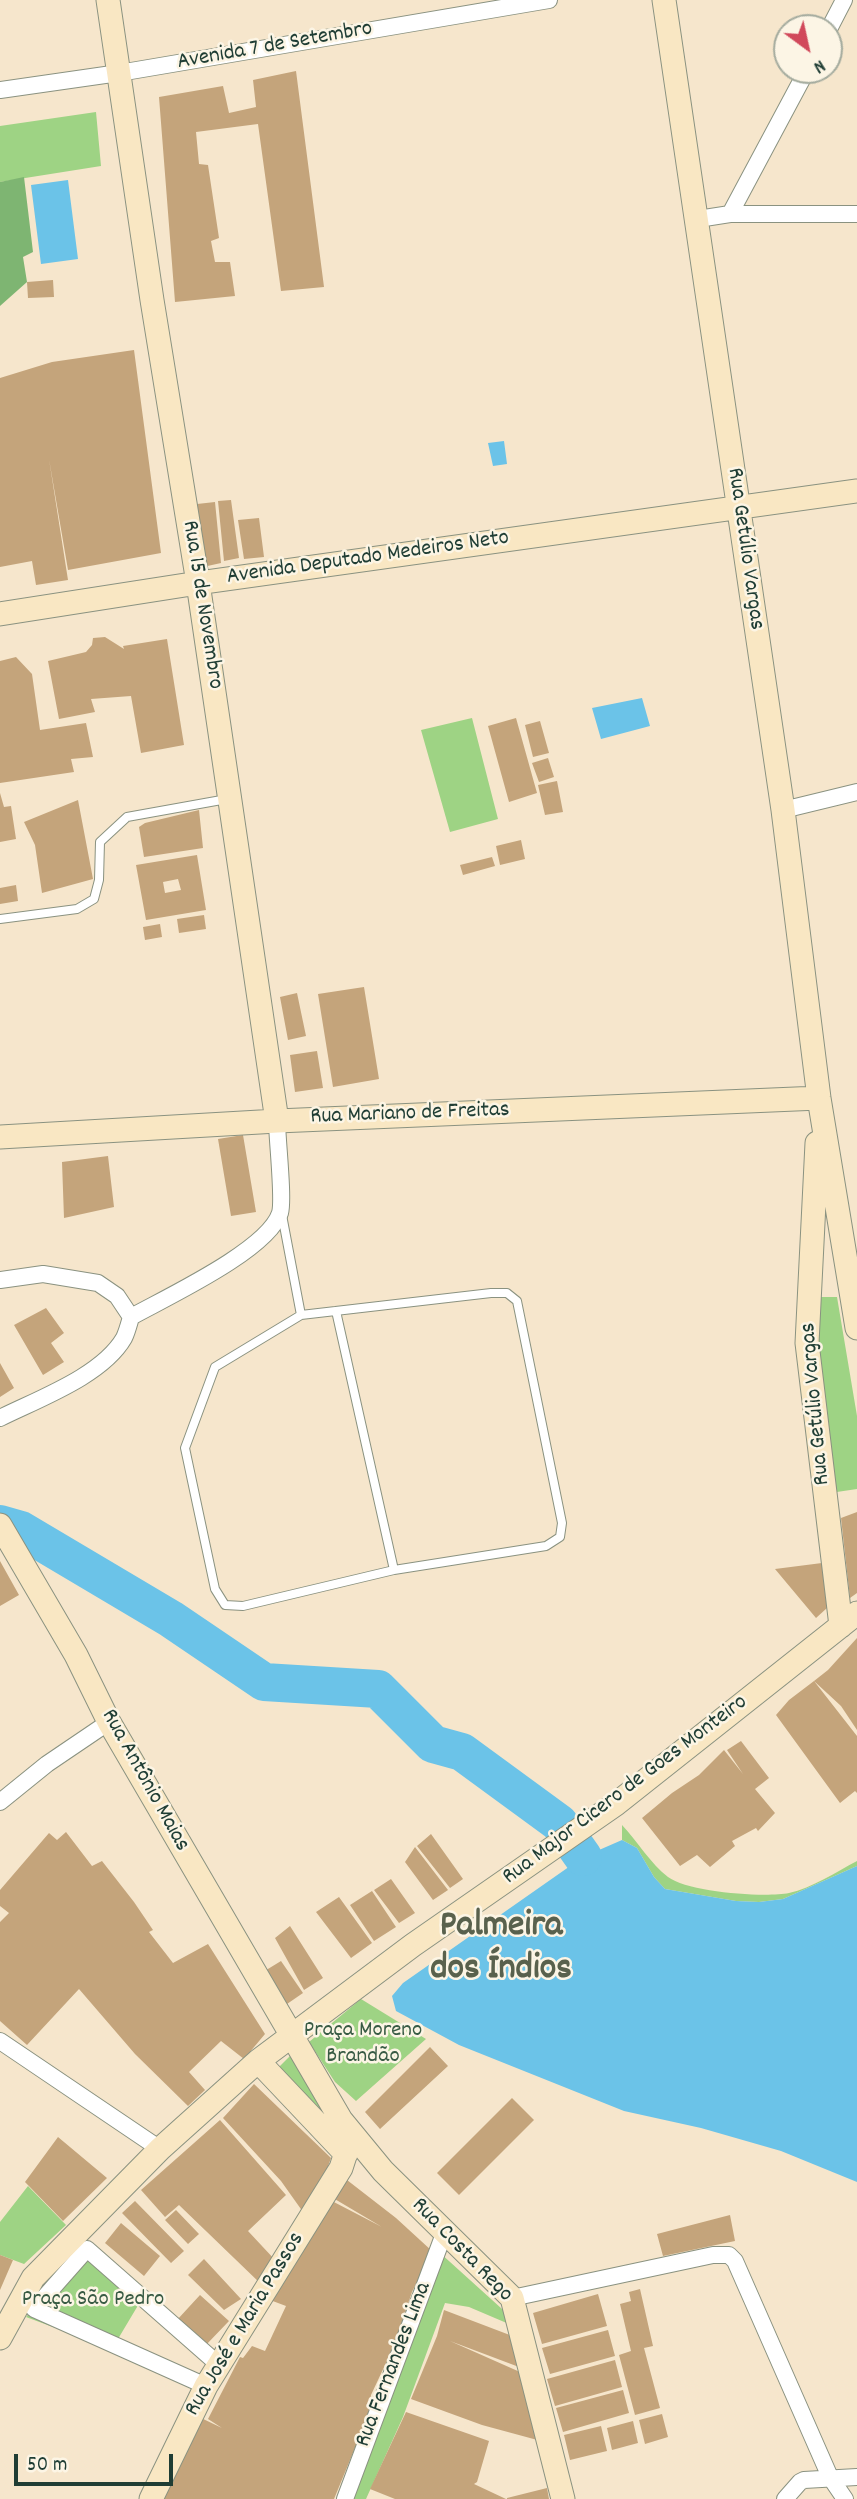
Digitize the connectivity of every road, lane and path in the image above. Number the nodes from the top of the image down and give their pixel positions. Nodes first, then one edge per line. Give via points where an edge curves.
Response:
1 (108, 0) edge
2 (550, 0) edge
3 (664, 0) edge
4 (119, 73) junction
5 (800, 84) edge
6 (0, 90) edge
7 (730, 214) junction
8 (857, 214) edge
9 (698, 219) junction
10 (857, 491) edge
11 (737, 507) junction
12 (198, 583) junction
13 (0, 614) edge
14 (857, 792) edge
15 (230, 799) junction
16 (783, 810) junction
17 (0, 919) edge
18 (820, 1098) junction
19 (277, 1121) junction
20 (0, 1137) edge
21 (281, 1211) junction
22 (848, 1274) junction
23 (810, 1277) junction
24 (0, 1280) edge
25 (336, 1311) junction
26 (301, 1315) junction
27 (131, 1317) junction
28 (857, 1328) edge
29 (0, 1418) edge
30 (2, 1528) edge
31 (394, 1570) junction
32 (849, 1619) edge
33 (109, 1722) junction
34 (3, 1794) edge
35 (290, 2035) junction
36 (0, 2041) edge
37 (258, 2061) junction
38 (349, 2144) junction
39 (160, 2149) junction
40 (445, 2231) junction
41 (512, 2298) junction
42 (1, 2334) edge
43 (219, 2365) junction
44 (206, 2386) junction
45 (830, 2477) junction
46 (857, 2477) edge
47 (151, 2499) edge
48 (345, 2499) edge
49 (563, 2499) edge
50 (785, 2499) edge
51 (845, 2499) edge

1 - 4 street, Rua 15 de Novembro
2 - 4 street, Avenida 7 de Setembro
3 - 9 street, Rua Getúlio Vargas
4 - 6 street, Avenida 7 de Setembro
4 - 12 street, Rua 15 de Novembro
5 - 7 street
7 - 8 street
7 - 9 street
9 - 11 street, Rua Getúlio Vargas
10 - 11 street, Avenida Deputado Medeiros Neto
11 - 12 street, Avenida Deputado Medeiros Neto
11 - 16 street, Rua Getúlio Vargas
12 - 13 street, Avenida Deputado Medeiros Neto
12 - 15 street, Rua 15 de Novembro
14 - 16 street
15 - 17 lane via 127,817 100,842 94,899 77,909
15 - 19 street, Rua 15 de Novembro
16 - 18 street, Rua Getúlio Vargas
18 - 19 street, Rua Mariano de Freitas
18 - 22 street, Rua Getúlio Vargas
18 - 23 street, Rua Getúlio Vargas
19 - 20 street, Rua Mariano de Freitas
19 - 21 street, Rua 15 de Novembro
21 - 26 lane
21 - 27 street via 274,1225 242,1255
22 - 23 street
22 - 28 street, Rua Getúlio Vargas
23 - 32 street, Rua Getúlio Vargas via 807,1343
24 - 27 street via 43,1274 98,1283 117,1296
25 - 26 lane
25 - 31 lane
25 - 31 lane via 491,1293 507,1293 517,1301 562,1523 560,1537 546,1546
26 - 31 lane via 215,1367 185,1448 215,1589 225,1605 243,1606
27 - 29 street via 124,1338 105,1360
30 - 33 street, Rua Antônio Maias
32 - 35 street, Rua Major Cicero de Goes Monteiro via 570,1839
33 - 34 street
33 - 35 street, Rua Antônio Maias
35 - 37 street, Rua Major Cicero de Goes Monteiro
35 - 38 street, Rua Costa Rego via 341,2120
36 - 39 street
37 - 38 street
37 - 39 street, Rua Major Cicero de Goes Monteiro
38 - 40 street, Rua Costa Rego
38 - 43 street, Rua José e Maria Passos via 341,2168
39 - 42 street, Rua Major Cicero de Goes Monteiro via 33,2278
40 - 41 street, Rua Costa Rego
40 - 48 street, Rua Fernandes Lima
41 - 45 street via 729,2255
41 - 49 street, Rua Costa Rego
43 - 44 street, Rua José e Maria Passos
43 - 44 street via 87,2249 34,2309
44 - 47 street, Rua José e Maria Passos
45 - 46 street
45 - 50 street via 800,2482
45 - 51 street

